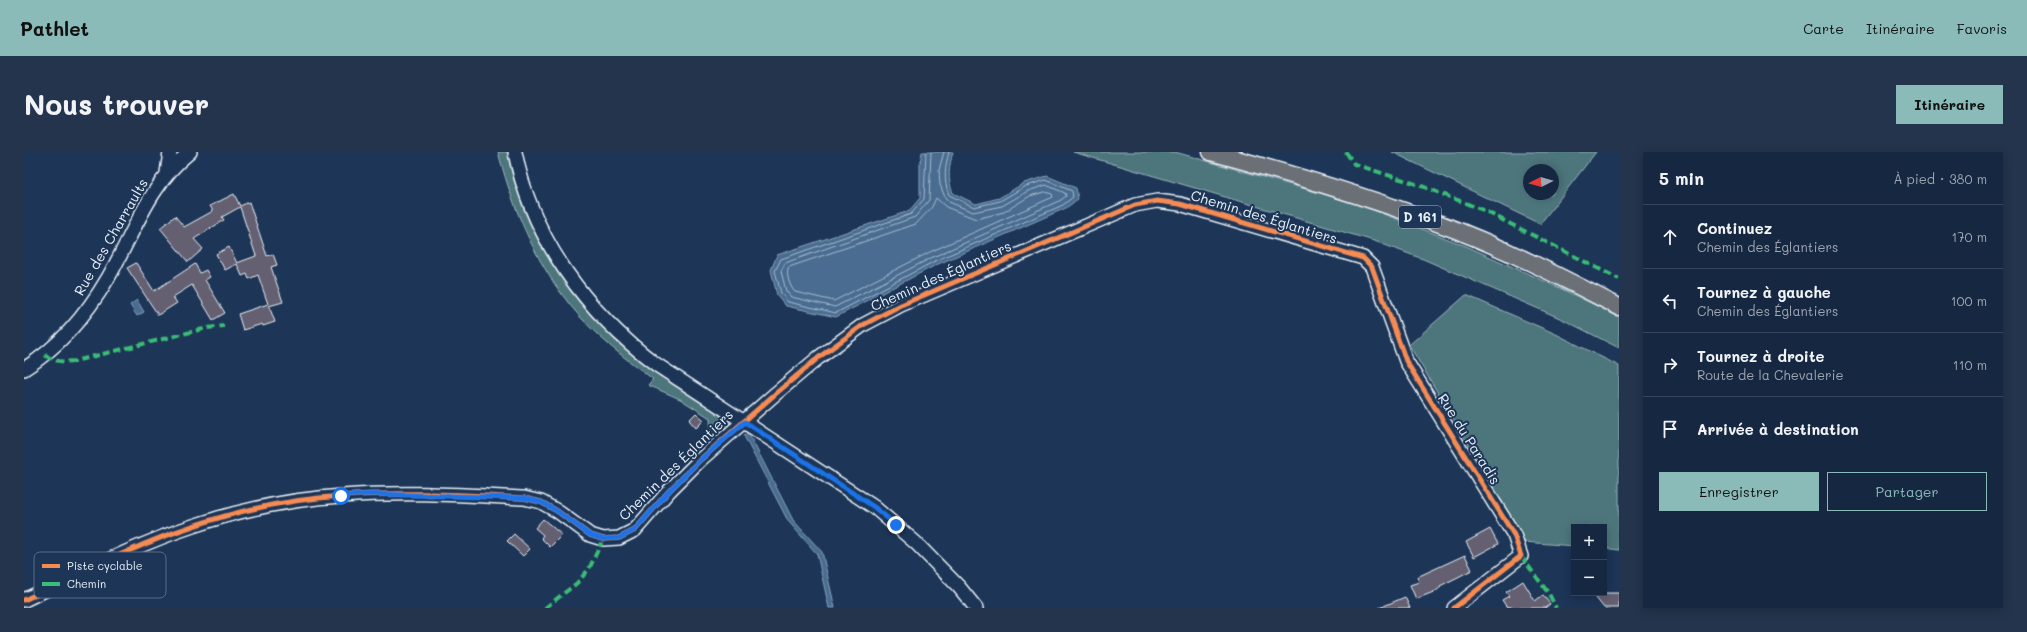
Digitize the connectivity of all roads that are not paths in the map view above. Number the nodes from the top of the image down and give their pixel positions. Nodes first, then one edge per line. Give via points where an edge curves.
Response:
1 (170, 152) edge
2 (190, 152) edge
3 (515, 152) edge
4 (1211, 152) edge
5 (167, 173) junction
6 (1363, 258) joint
7 (1619, 307) edge
8 (24, 369) edge
9 (745, 422) junction
10 (126, 552) edge
11 (34, 595) edge
12 (24, 600) edge
13 (976, 608) edge
14 (1454, 608) edge

1 - 5 street
2 - 5 street, Rue des Charraults
3 - 9 street via 533,212 558,260 585,300 638,351
4 - 7 main road, D 161 via 1351,193 1441,224 1529,262
5 - 8 street, Rue des Charraults via 151,196 108,279 91,304 61,341
6 - 9 street, Chemin des Églantiers via 1180,204 1158,201 1135,205 901,305 863,325 818,358
6 - 14 street, Rue du Paradis via 1372,267 1406,361 1514,535 1521,556
9 - 10 street, Chemin des Églantiers via 700,460 635,530 619,538 603,539 590,535 541,502 524,498 372,494 284,504 194,525
9 - 13 street via 874,507 922,548
11 - 12 street, Chemin des Églantiers

